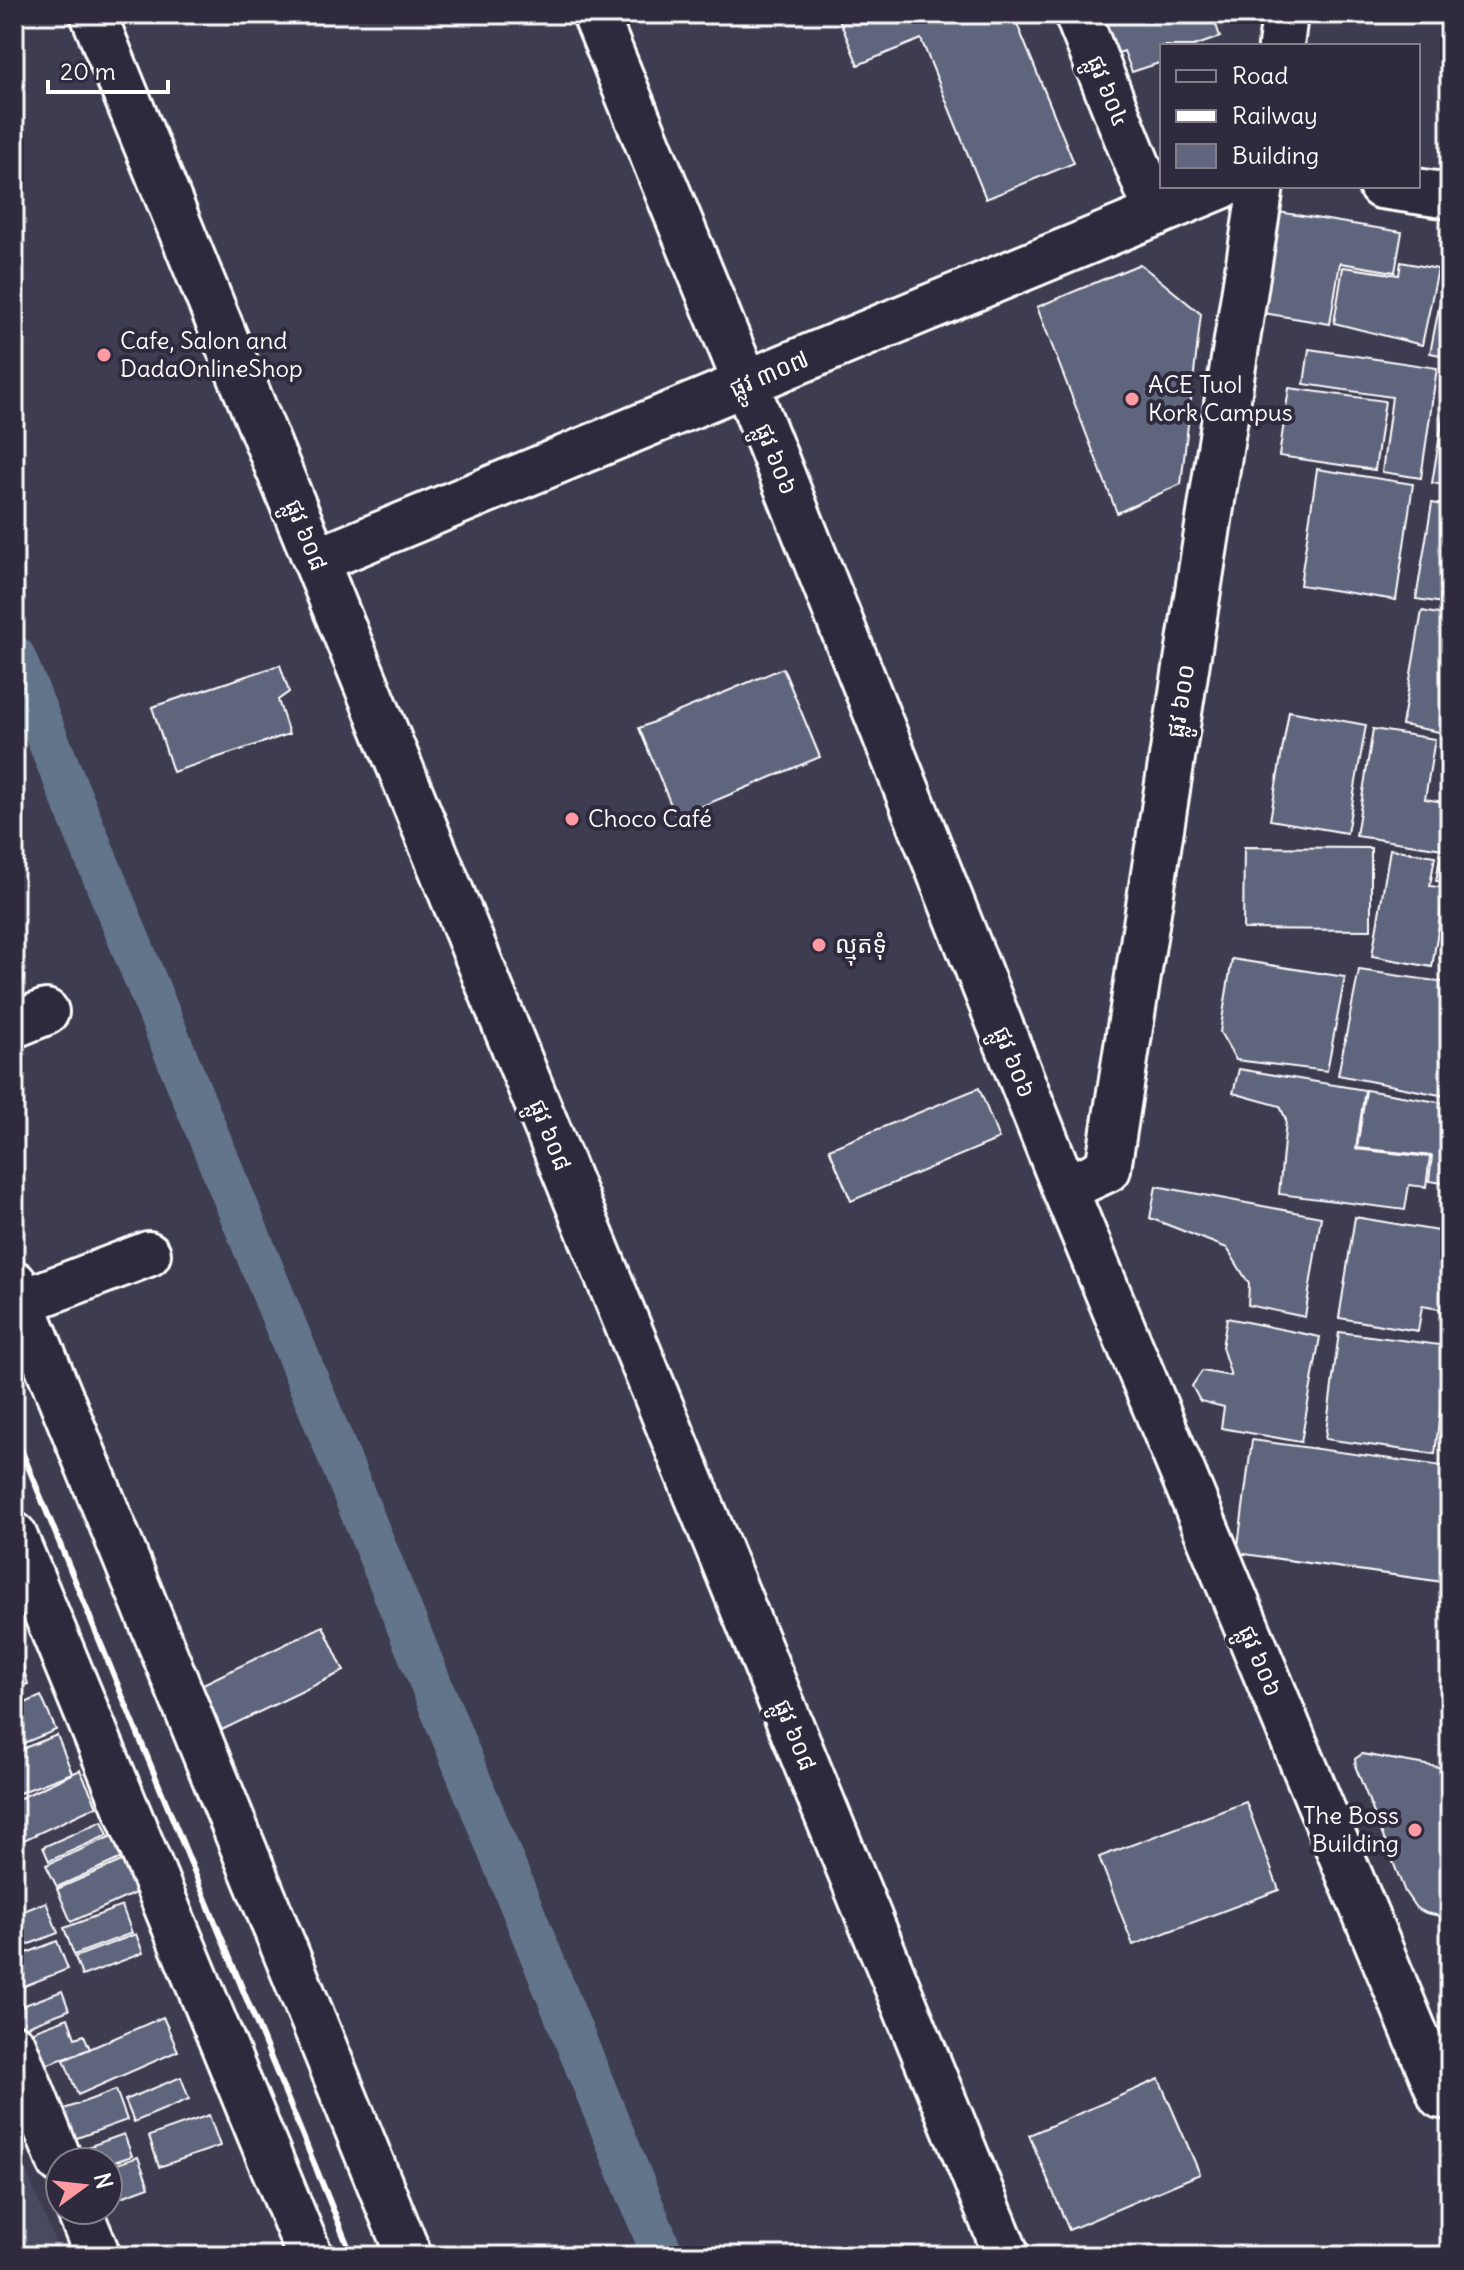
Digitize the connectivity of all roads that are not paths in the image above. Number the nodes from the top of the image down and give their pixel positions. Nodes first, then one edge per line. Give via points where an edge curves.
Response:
1 (93, 14) edge
2 (595, 14) edge
3 (1077, 14) edge
4 (1285, 14) edge
5 (1281, 44) edge
6 (1217, 188) edge
7 (1261, 188) edge
8 (1395, 188) edge
9 (1450, 196) edge
10 (1157, 213) junction
11 (746, 384) junction
12 (316, 561) junction
13 (1065, 1189) junction
14 (148, 1254) dead end
15 (18, 1292) edge
16 (14, 1535) edge
17 (14, 2047) edge
18 (1450, 2097) edge
19 (54, 2146) edge
20 (86, 2226) edge
21 (98, 2256) edge
22 (310, 2256) edge
23 (409, 2256) edge
24 (1007, 2256) edge

1 - 12 street, ផ្លូវ ៦០៨
2 - 11 street, ផ្លូវ ៦០៦
3 - 10 street, ផ្លូវ ៦០៤
4 - 5 street
6 - 10 street, ផ្លូវ ៣០៧
7 - 13 street, ផ្លូវ ៦០០ via 1108,1169
8 - 9 street
10 - 11 street, ផ្លូវ ៣០៧
11 - 12 street, ផ្លូវ ៣០៧
11 - 13 street, ផ្លូវ ៦០៦
12 - 24 street, ផ្លូវ ៦០៨
13 - 18 street, ផ្លូវ ៦០៦ via 1441,2096
14 - 15 street
15 - 23 street
16 - 22 street
17 - 19 street
20 - 21 street

